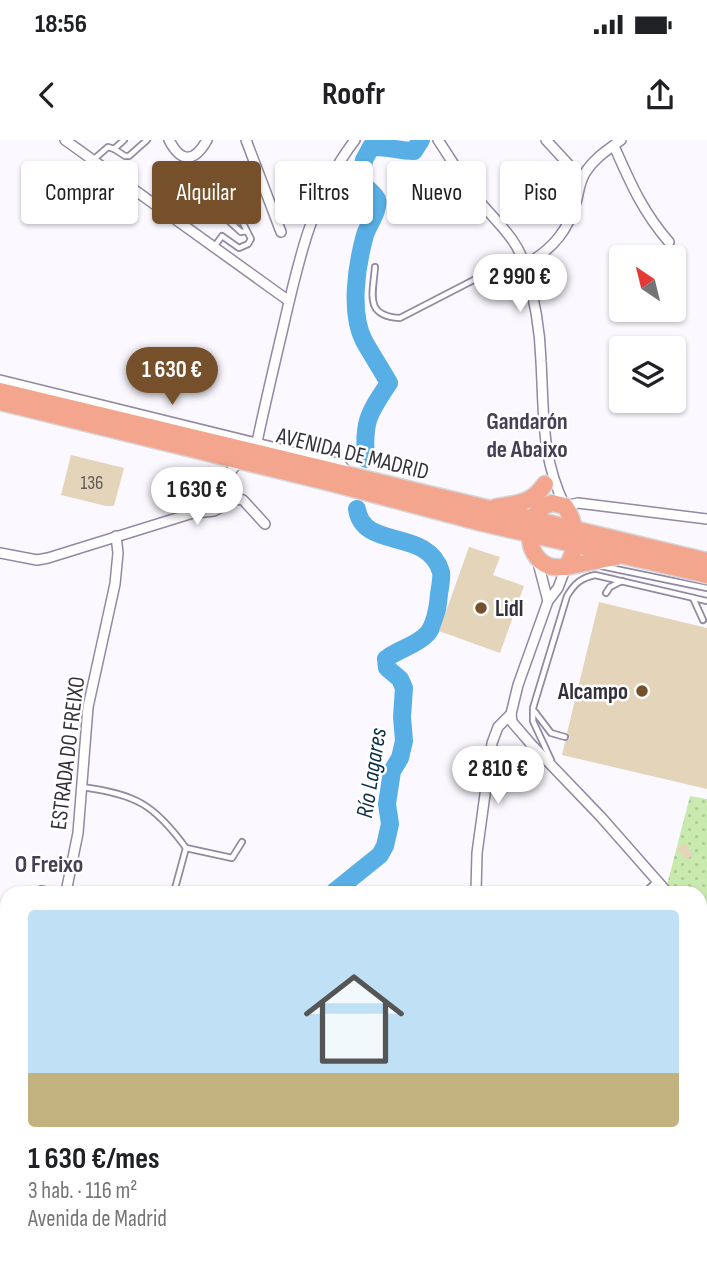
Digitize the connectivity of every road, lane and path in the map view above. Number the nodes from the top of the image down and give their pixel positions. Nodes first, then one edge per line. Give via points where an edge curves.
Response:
1 (65, 140) edge
2 (124, 140) edge
3 (147, 140) edge
4 (169, 140) edge
5 (206, 140) edge
6 (246, 140) edge
7 (355, 140) edge
8 (438, 140) edge
9 (546, 140) edge
10 (617, 143) edge
11 (114, 149) junction
12 (93, 160) junction
13 (582, 179) junction
14 (247, 231) junction
15 (281, 232) dead end
16 (669, 242) dead end
17 (214, 247) junction
18 (521, 255) junction
19 (525, 265) junction
20 (375, 267) dead end
21 (289, 301) junction
22 (0, 380) edge
23 (0, 391) edge
24 (0, 402) edge
25 (257, 442) junction
26 (239, 461) junction
27 (348, 475) junction
28 (547, 477) junction
29 (523, 503) junction
30 (547, 512) junction
31 (193, 513) junction
32 (484, 516) junction
33 (707, 520) edge
34 (265, 524) dead end
35 (116, 536) junction
36 (575, 536) junction
37 (603, 536) junction
38 (0, 553) edge
39 (536, 555) junction
40 (625, 555) junction
41 (707, 561) edge
42 (586, 562) junction
43 (566, 567) junction
44 (707, 575) edge
45 (623, 580) junction
46 (707, 588) edge
47 (606, 593) dead end
48 (692, 597) junction
49 (548, 601) junction
50 (707, 601) edge
51 (703, 620) dead end
52 (533, 708) junction
53 (511, 714) junction
54 (565, 737) dead end
55 (555, 768) junction
56 (81, 787) junction
57 (242, 842) dead end
58 (186, 848) junction
59 (657, 881) junction
60 (67, 886) edge
61 (176, 886) edge
62 (476, 886) edge
63 (652, 886) edge
64 (662, 886) edge

1 - 12 street
2 - 11 lane
3 - 11 lane via 129,156
4 - 5 street via 180,157 186,158
6 - 15 street
7 - 21 street via 313,216
8 - 18 street
9 - 13 street
10 - 13 street via 593,162
10 - 16 street via 636,198
11 - 12 lane via 108,147
12 - 17 street
13 - 19 street via 566,229 551,247
14 - 14 lane via 225,187 215,192 230,222 241,232
14 - 17 lane via 251,239 243,248 222,236
17 - 21 street
18 - 19 street
18 - 20 lane via 400,318 387,318 373,304
19 - 28 street via 541,360
21 - 25 street
22 - 25 street
23 - 27 highway, AVENIDA DE MADRID
24 - 26 highway, AVENIDA DE MADRID
25 - 27 street via 341,464
26 - 31 street
26 - 32 highway, AVENIDA DE MADRID
27 - 32 highway, AVENIDA DE MADRID
28 - 29 highway via 535,497
28 - 30 street
28 - 30 street
29 - 30 highway
29 - 32 highway
30 - 32 highway, AVENIDA DE MADRID
30 - 33 street via 578,503
30 - 36 highway
30 - 36 highway
30 - 37 highway
30 - 39 highway via 530,541
31 - 34 street via 214,511 237,499
31 - 35 street
32 - 39 highway
35 - 38 street via 37,560
35 - 56 street, ESTRADA DO FREIXO via 115,584 88,707
36 - 37 highway
36 - 40 highway
36 - 43 highway via 573,556
37 - 41 highway
39 - 43 highway via 551,567
39 - 49 street
40 - 42 highway
40 - 44 highway
42 - 43 highway
42 - 46 lane
43 - 49 street
45 - 47 lane
45 - 48 lane
45 - 52 lane via 596,575 573,586
48 - 50 lane
48 - 51 lane
49 - 53 street
52 - 54 lane via 545,728
52 - 55 lane via 533,721
53 - 55 street via 516,729
53 - 62 street via 498,727 492,743
55 - 59 street
56 - 58 lane via 135,800 158,816
56 - 60 street, ESTRADA DO FREIXO
57 - 58 lane via 232,858
58 - 61 lane
59 - 63 lane
59 - 64 street

